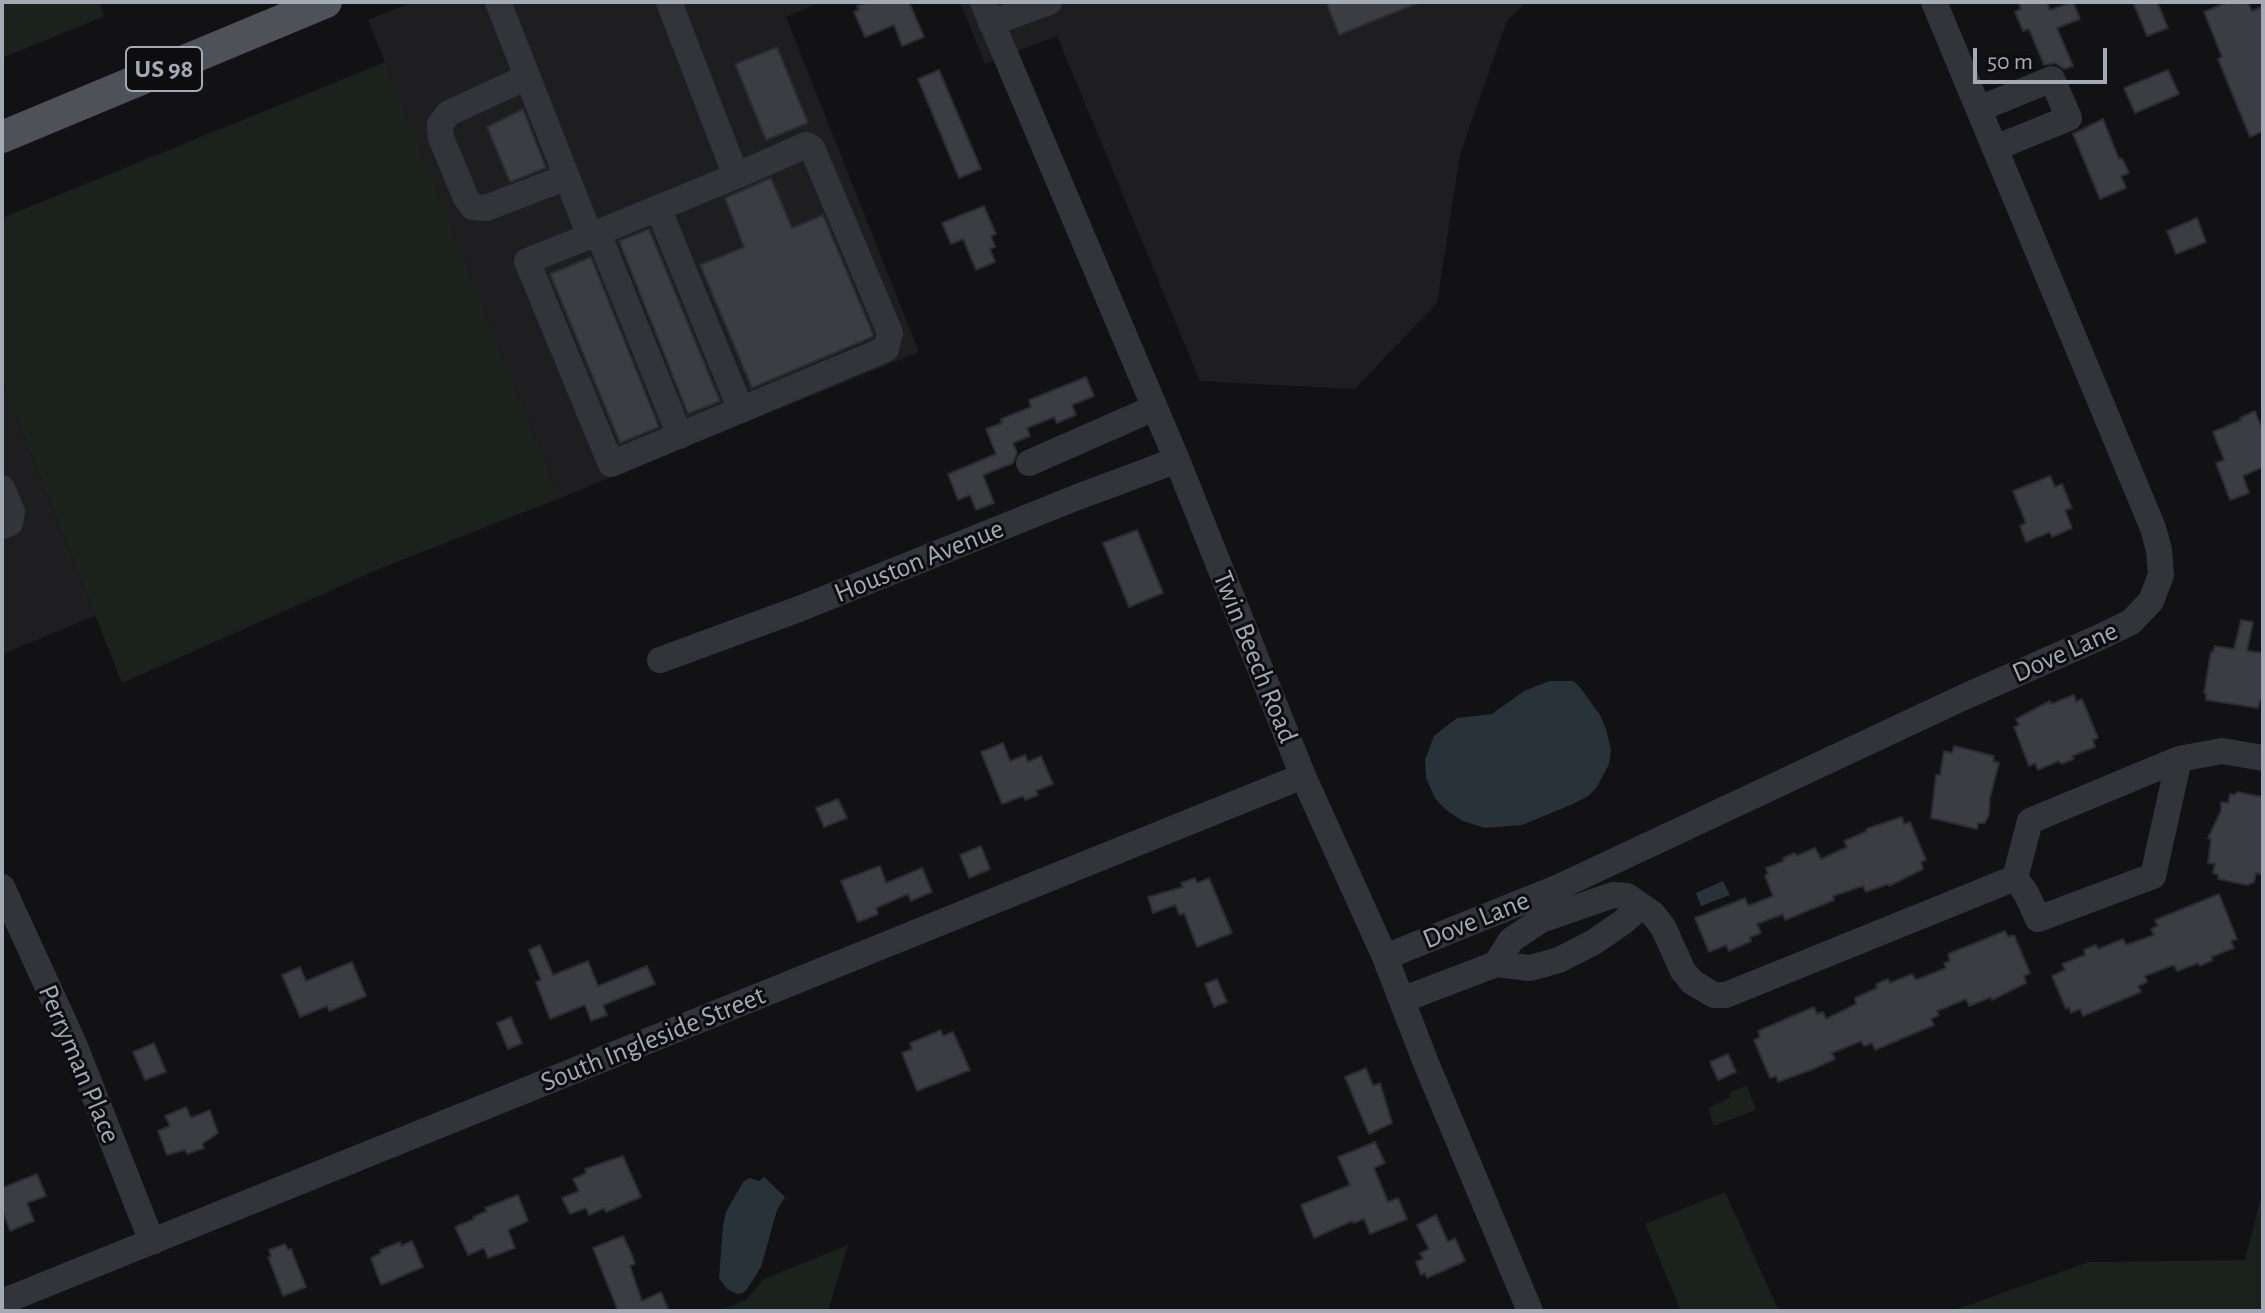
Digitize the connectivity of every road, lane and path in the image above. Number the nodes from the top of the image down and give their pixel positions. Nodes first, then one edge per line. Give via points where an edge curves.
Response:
1 (326, 2) edge
2 (498, 2) edge
3 (669, 2) edge
4 (1049, 2) edge
5 (1934, 2) edge
6 (987, 12) edge
7 (527, 77) junction
8 (1979, 109) junction
9 (2, 137) edge
10 (1995, 148) junction
11 (736, 176) junction
12 (567, 177) junction
13 (658, 208) junction
14 (594, 235) junction
15 (1154, 408) junction
16 (741, 410) junction
17 (680, 436) junction
18 (1177, 460) junction
19 (1029, 463) dead end
20 (2, 488) edge
21 (2, 526) edge
22 (660, 660) dead end
23 (2263, 758) edge
24 (2179, 759) junction
25 (1303, 776) junction
26 (2015, 878) junction
27 (2, 887) edge
28 (1635, 902) junction
29 (1385, 957) junction
30 (1496, 964) junction
31 (1402, 1000) junction
32 (152, 1242) junction
33 (2, 1302) edge
34 (1530, 1311) edge

1 - 9 main road, US 98
2 - 7 street
3 - 11 street
4 - 6 street
5 - 8 street, Dove Lane
6 - 15 street, Twin Beech Road
7 - 12 street
7 - 12 street via 449,113 440,124 441,138 473,207 486,208
8 - 10 street, Dove Lane
8 - 10 street via 2052,79 2069,118
10 - 29 street, Dove Lane via 2153,528 2161,575 2151,601 2131,622 2100,637 1559,887
11 - 13 street
11 - 16 street via 806,145 812,148 890,333 886,349
12 - 14 street
13 - 14 street
13 - 16 street
14 - 17 street
14 - 17 street via 527,261 611,464
15 - 18 street, Twin Beech Road
15 - 19 street
16 - 17 street
18 - 22 street, Houston Avenue
18 - 25 street, Twin Beech Road
20 - 21 street via 12,512 10,523
23 - 24 street via 2222,751
24 - 26 street via 2030,821
24 - 26 street via 2153,876 2038,919
25 - 29 street, Twin Beech Road
25 - 32 street, South Ingleside Street
26 - 28 street via 1726,995 1714,995 1692,982 1663,927
27 - 32 street, Perryman Place via 74,1044
28 - 30 street via 1623,922 1559,960 1530,968
28 - 30 street via 1613,895 1541,920 1511,940
29 - 31 street, Twin Beech Road
30 - 31 street
31 - 34 street, Twin Beech Road
32 - 33 street, South Ingleside Street

